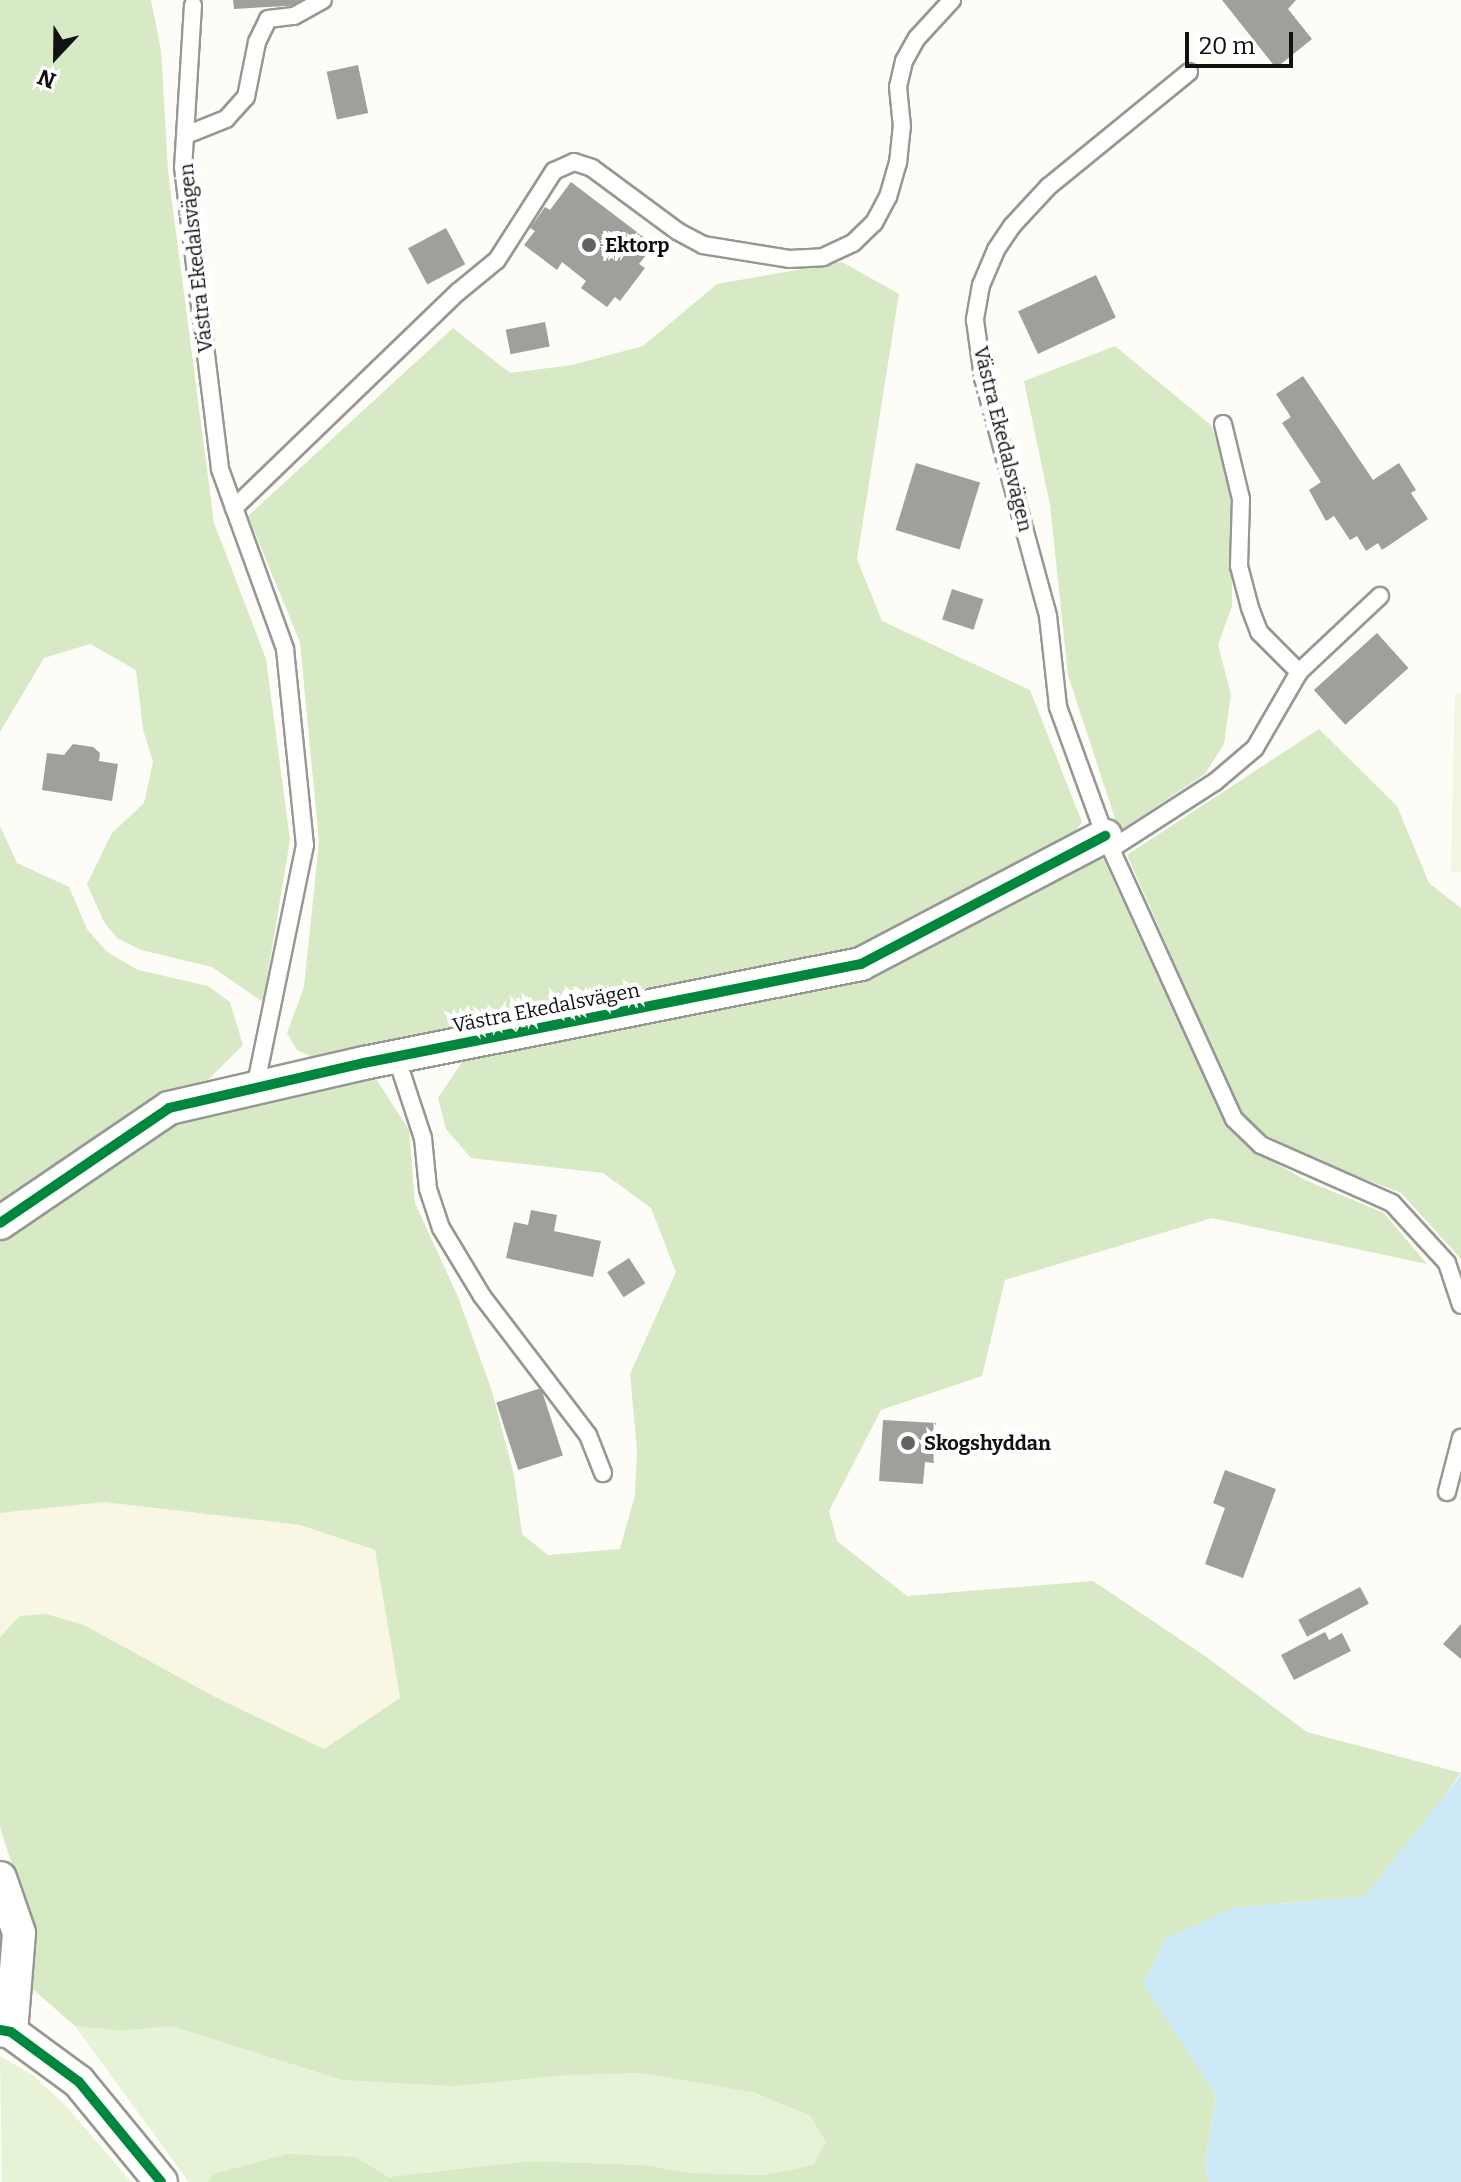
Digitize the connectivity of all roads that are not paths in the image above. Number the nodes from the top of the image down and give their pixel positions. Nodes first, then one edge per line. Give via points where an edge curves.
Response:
1 (323, 0) edge
2 (952, 0) edge
3 (193, 5) dead end
4 (1189, 72) dead end
5 (186, 135) junction
6 (1223, 424) dead end
7 (234, 508) junction
8 (1380, 596) dead end
9 (1299, 672) junction
10 (1108, 842) junction
11 (396, 1056) junction
12 (255, 1088) junction
13 (0, 1223) edge
14 (1461, 1305) edge
15 (1461, 1438) edge
16 (603, 1473) dead end
17 (1447, 1492) dead end
18 (0, 1878) edge
19 (5, 2031) edge
20 (161, 2182) edge

1 - 5 lane via 294,16 268,19 257,42 246,97 226,119
2 - 7 lane via 917,38 904,61 898,87 898,163 874,223 853,243 823,257 789,259 703,245 592,168 574,162 554,171 497,260
3 - 5 lane, Västra Ekedalsvägen
4 - 10 lane, Västra Ekedalsvägen via 1060,176 1012,226 981,285 975,320 983,378 1048,616 1058,707
5 - 7 lane, Västra Ekedalsvägen via 183,167 220,469
6 - 9 lane via 1241,499 1239,566 1250,608 1259,632
7 - 12 lane, Västra Ekedalsvägen via 285,649 305,845
8 - 9 lane
9 - 10 lane via 1255,748 1215,782
10 - 11 street, Västra Ekedalsvägen via 861,964
10 - 14 lane, Västra Ekedalsvägen via 1234,1119 1261,1145 1392,1203 1447,1263
11 - 12 street, Västra Ekedalsvägen
11 - 16 lane via 423,1138 428,1189 441,1228 482,1296 588,1435
12 - 13 street, Västra Ekedalsvägen via 169,1108
15 - 17 lane
18 - 19 street via 19,1933
19 - 20 street via 79,2082

